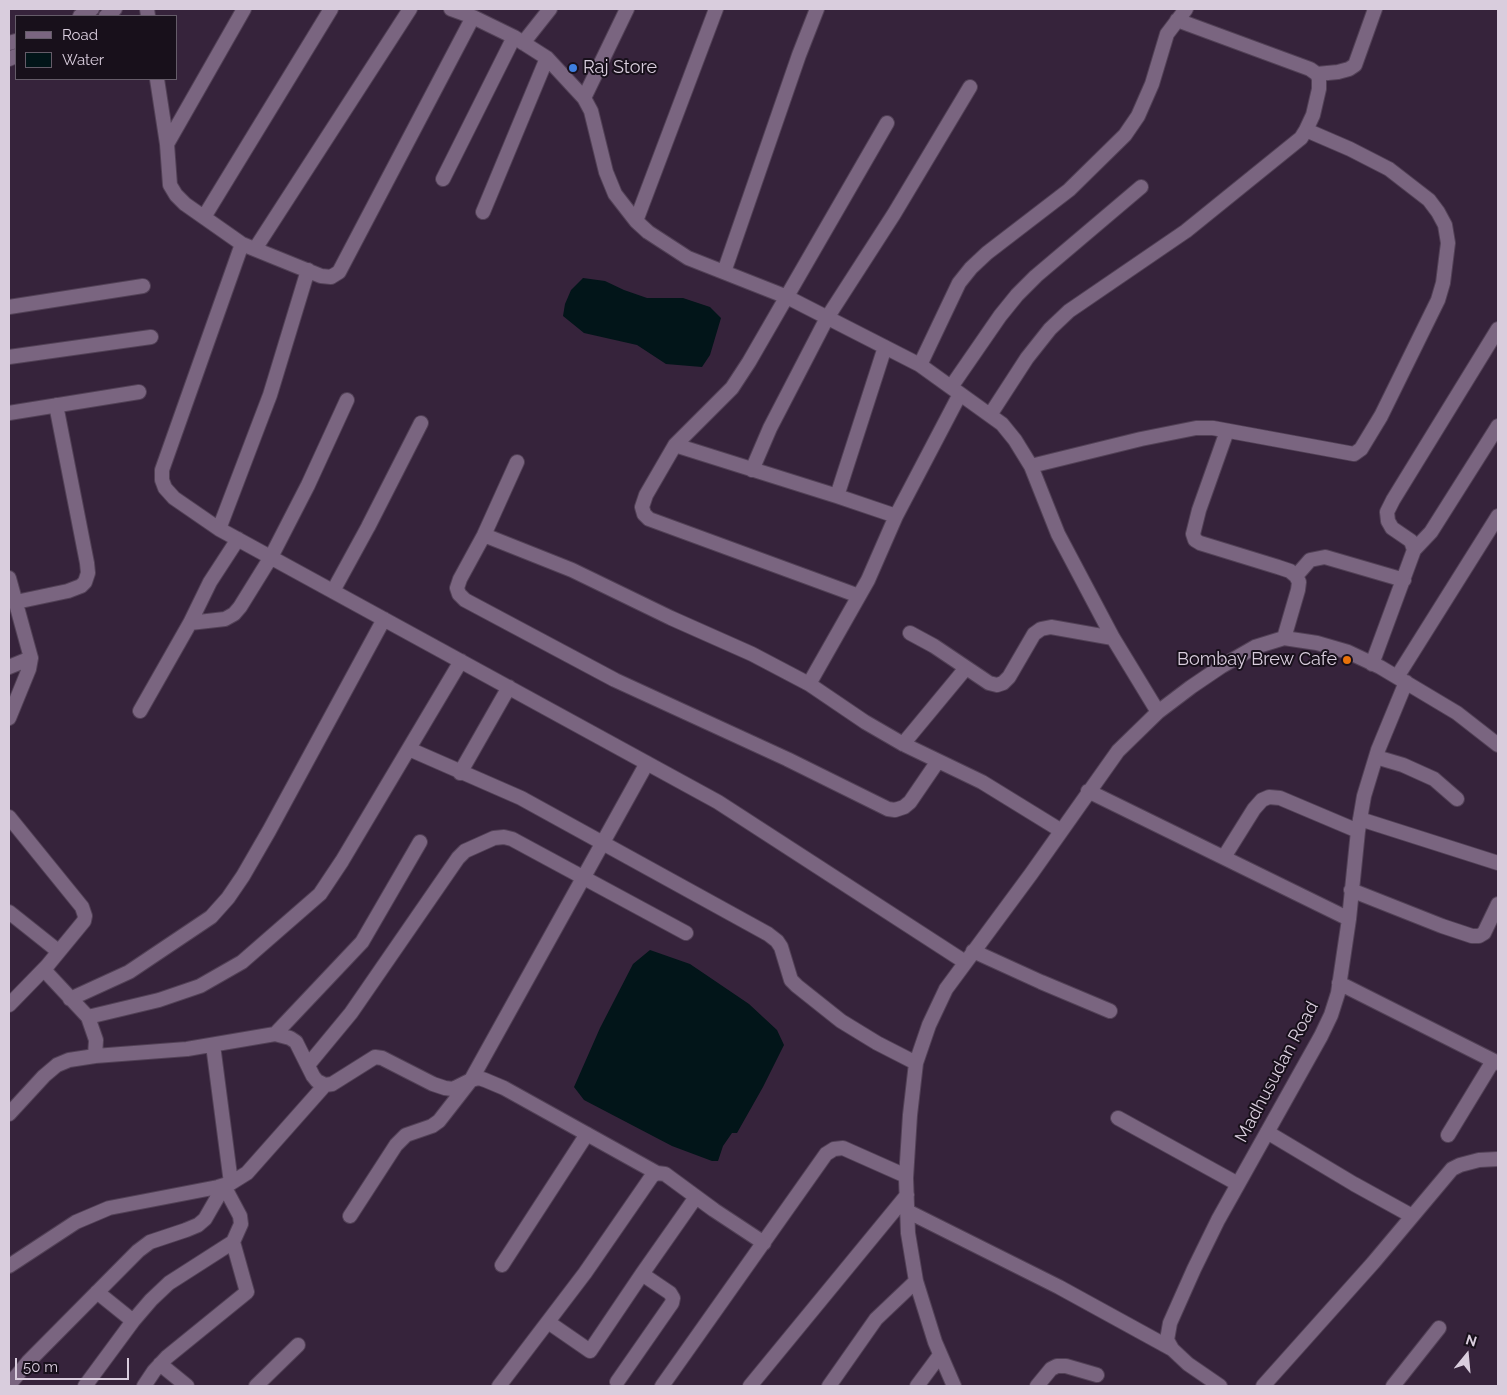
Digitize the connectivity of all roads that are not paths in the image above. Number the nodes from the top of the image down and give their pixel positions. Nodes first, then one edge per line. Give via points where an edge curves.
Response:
1 (244, 9) edge
2 (331, 9) edge
3 (410, 9) edge
4 (451, 9) edge
5 (550, 9) edge
6 (627, 9) edge
7 (716, 9) edge
8 (817, 9) edge
9 (1186, 9) edge
10 (1375, 9) edge
11 (473, 17) junction
12 (1177, 20) junction
13 (519, 40) junction
14 (547, 58) junction
15 (1317, 74) junction
16 (157, 80) edge
17 (970, 87) dead end
18 (584, 98) junction
19 (887, 123) dead end
20 (1306, 130) junction
21 (167, 144) junction
22 (443, 179) dead end
23 (1141, 187) dead end
24 (484, 212) dead end
25 (204, 217) junction
26 (636, 221) junction
27 (242, 244) junction
28 (256, 249) junction
29 (308, 270) junction
30 (724, 272) junction
31 (143, 286) dead end
32 (788, 297) junction
33 (9, 307) edge
34 (826, 318) junction
35 (1498, 329) edge
36 (151, 337) dead end
37 (885, 347) junction
38 (9, 357) edge
39 (920, 365) junction
40 (956, 391) junction
41 (139, 392) dead end
42 (347, 400) dead end
43 (56, 405) junction
44 (9, 413) edge
45 (990, 415) junction
46 (420, 423) dead end
47 (1498, 426) edge
48 (1227, 431) junction
49 (676, 445) junction
50 (517, 462) dead end
51 (1031, 466) junction
52 (752, 470) junction
53 (837, 496) junction
54 (896, 516) junction
55 (1498, 516) edge
56 (219, 529) junction
57 (484, 536) junction
58 (238, 539) junction
59 (1414, 550) junction
60 (271, 557) junction
61 (1296, 576) junction
62 (9, 578) edge
63 (1404, 580) junction
64 (333, 591) junction
65 (859, 596) junction
66 (16, 602) junction
67 (384, 619) junction
68 (190, 623) junction
69 (910, 632) dead end
70 (1113, 638) junction
71 (1284, 638) junction
72 (31, 658) junction
73 (461, 661) junction
74 (1372, 664) junction
75 (9, 668) edge
76 (966, 668) junction
77 (1401, 680) junction
78 (809, 684) junction
79 (509, 687) junction
80 (140, 711) dead end
81 (1158, 712) junction
82 (9, 718) edge
83 (903, 744) junction
84 (1498, 744) edge
85 (409, 749) junction
86 (1376, 757) junction
87 (938, 761) junction
88 (647, 763) junction
89 (460, 773) junction
90 (1088, 791) junction
91 (1457, 799) dead end
92 (9, 817) edge
93 (1359, 825) junction
94 (1060, 830) junction
95 (420, 842) dead end
96 (602, 843) junction
97 (1224, 857) junction
98 (1498, 863) edge
99 (583, 876) junction
100 (1351, 890) junction
101 (1498, 904) edge
102 (9, 912) edge
103 (1349, 919) junction
104 (686, 932) dead end
105 (58, 951) junction
106 (969, 956) junction
107 (47, 966) junction
108 (1340, 982) junction
109 (70, 999) junction
110 (9, 1005) edge
111 (1110, 1010) dead end
112 (88, 1018) junction
113 (275, 1034) junction
114 (213, 1045) junction
115 (95, 1056) junction
116 (1496, 1062) edge
117 (916, 1063) junction
118 (308, 1065) junction
119 (470, 1080) junction
120 (325, 1084) junction
121 (9, 1114) edge
122 (1118, 1118) dead end
123 (1268, 1132) junction
124 (587, 1134) junction
125 (1448, 1135) dead end
126 (1498, 1159) edge
127 (656, 1173) junction
128 (906, 1176) junction
129 (227, 1184) junction
130 (1238, 1184) junction
131 (907, 1196) junction
132 (696, 1197) junction
133 (907, 1210) junction
134 (350, 1216) dead end
135 (1412, 1216) junction
136 (233, 1242) junction
137 (764, 1243) junction
138 (502, 1265) dead end
139 (9, 1266) edge
140 (642, 1274) junction
141 (916, 1281) junction
142 (97, 1292) junction
143 (133, 1321) junction
144 (548, 1322) junction
145 (1439, 1328) dead end
146 (298, 1345) dead end
147 (1172, 1349) junction
148 (940, 1355) junction
149 (160, 1364) junction
150 (1097, 1375) dead end
151 (617, 1382) dead end
152 (9, 1385) edge
153 (85, 1386) edge
154 (144, 1386) edge
155 (187, 1386) edge
156 (256, 1386) edge
157 (499, 1386) edge
158 (662, 1386) edge
159 (750, 1386) edge
160 (828, 1386) edge
161 (917, 1386) edge
162 (954, 1386) edge
163 (1036, 1386) edge
164 (1220, 1386) edge
165 (1263, 1386) edge
166 (1393, 1386) edge

1 - 21 street
2 - 25 street
3 - 28 street
4 - 11 street
5 - 13 street
6 - 18 street
7 - 26 street
8 - 30 street
9 - 12 street
10 - 15 street via 1355,65 1344,71
11 - 13 street
11 - 29 street via 338,272 331,277
12 - 15 street
12 - 39 street via 1167,34 1152,84 1138,116 1125,135 1070,190 971,268 959,283
13 - 14 street
13 - 22 street
14 - 18 street
14 - 24 street
15 - 20 street via 1319,89
16 - 21 street
17 - 34 street via 894,214
18 - 26 street via 615,194
19 - 32 street
20 - 45 street via 1301,138 1186,232 1069,311 1050,328 1026,358
20 - 48 street via 1389,169 1429,200 1445,225 1448,242 1443,283 1438,300 1381,416 1354,454
21 - 25 street via 170,185 185,204
23 - 40 street via 1017,295 1000,316
25 - 27 street
26 - 30 street via 688,258
27 - 28 street
27 - 56 street via 162,470 165,488 174,498
28 - 29 street
29 - 56 street via 270,395
30 - 32 street
31 - 33 street
32 - 34 street
32 - 49 street via 732,388
34 - 37 street
34 - 52 street
35 - 59 street via 1387,512 1392,528 1411,541
36 - 38 street
37 - 39 street
37 - 53 street
39 - 40 street
40 - 45 street
40 - 54 street
41 - 43 street
42 - 60 street
43 - 44 street
43 - 66 street via 88,573 81,586
45 - 51 street via 1002,424
46 - 64 street
47 - 59 street via 1442,516
48 - 51 street via 1196,428
48 - 61 street via 1199,510 1193,534 1195,540
49 - 52 street
49 - 65 street via 646,495 642,507 649,519
50 - 57 street
51 - 70 street via 1058,534
52 - 53 street
53 - 54 street
54 - 65 street
55 - 77 street, Madhusudan Road
56 - 58 street
57 - 78 street via 572,570
57 - 87 street via 460,579 459,594 615,680 778,754 888,809 904,808
58 - 60 street
58 - 68 street via 210,582
59 - 63 street
60 - 64 street
60 - 68 street via 234,614 225,619
61 - 63 street via 1310,560 1325,557
61 - 71 street via 1298,590
62 - 66 street
63 - 74 street
64 - 67 street
65 - 78 street
66 - 72 street
67 - 73 street
67 - 109 street via 269,831 228,898 211,916 136,968
68 - 80 street
69 - 76 street
70 - 76 street via 1051,627 1041,629 1034,634 1003,683 989,683
70 - 81 street
71 - 74 street via 1332,647
71 - 81 street via 1255,647 1222,666
72 - 75 street
72 - 82 street
73 - 79 street
73 - 85 street
74 - 77 street
76 - 83 street
77 - 84 street via 1457,713
77 - 86 street, Madhusudan Road
78 - 83 street
79 - 88 street
79 - 89 street
81 - 90 street via 1118,751
83 - 87 street
85 - 89 street
85 - 112 street via 320,894 242,962 186,992
86 - 91 street via 1434,779
86 - 93 street, Madhusudan Road
87 - 94 street via 982,782
88 - 96 street
88 - 106 street via 718,802
89 - 96 street via 521,798
90 - 94 street
90 - 97 street
92 - 105 street via 86,916
93 - 97 street via 1269,797 1254,809
93 - 98 street
93 - 100 street, Madhusudan Road
94 - 106 street
95 - 113 street via 362,942
96 - 99 street
96 - 117 street via 768,934 781,947 791,980 797,986 841,1021
97 - 103 street
99 - 104 street
99 - 118 street via 504,837 465,851 351,1013
99 - 119 street
100 - 101 street via 1472,936 1484,933
100 - 103 street, Madhusudan Road
102 - 105 street
103 - 108 street, Madhusudan Road
105 - 107 street
106 - 111 street
106 - 117 street via 946,989
107 - 109 street via 50,978
107 - 110 street
108 - 116 street
108 - 123 street, Madhusudan Road via 1321,1036
109 - 112 street
112 - 115 street via 96,1040
113 - 114 street
113 - 118 street via 296,1042
114 - 115 street
114 - 129 street
115 - 121 street via 57,1065
116 - 125 street
117 - 128 street
118 - 120 street via 317,1081
119 - 120 street via 452,1089 445,1088 375,1057 332,1084
119 - 124 street via 479,1078 504,1088
119 - 134 street via 439,1121 406,1135 396,1145
120 - 129 street via 247,1173
122 - 130 street
123 - 130 street, Madhusudan Road
123 - 135 street
124 - 127 street
124 - 138 street
126 - 135 street via 1478,1160 1452,1169
127 - 132 street via 665,1174
127 - 144 street
128 - 131 street
128 - 137 street via 843,1148 834,1148 826,1154
129 - 136 street via 241,1224
129 - 139 street via 109,1208 76,1222
129 - 142 street via 198,1225 150,1242
130 - 147 street, Madhusudan Road via 1170,1322 1167,1340
131 - 133 street
131 - 159 street
132 - 137 street
132 - 140 street
133 - 141 street
133 - 147 street
135 - 165 street
136 - 143 street via 169,1283
136 - 149 street via 247,1292
137 - 158 street
140 - 144 street via 590,1351
140 - 151 street via 670,1293 672,1303
141 - 148 street
141 - 160 street via 876,1319
142 - 143 street
142 - 152 street
143 - 153 street
144 - 157 street
145 - 166 street
146 - 156 street
147 - 164 street
148 - 161 street
148 - 162 street
149 - 154 street
149 - 155 street
150 - 163 street via 1057,1366

